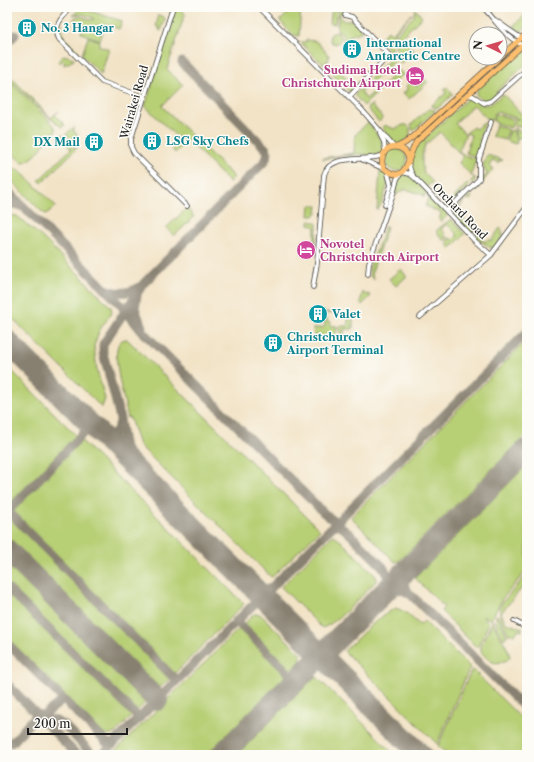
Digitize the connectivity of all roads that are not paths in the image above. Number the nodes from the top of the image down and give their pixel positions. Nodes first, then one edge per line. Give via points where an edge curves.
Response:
1 (72, 7) edge
2 (173, 7) edge
3 (260, 7) edge
4 (483, 7) edge
5 (345, 15) dead end
6 (527, 33) edge
7 (519, 41) junction
8 (526, 43) edge
9 (508, 51) edge
10 (491, 66) edge
11 (527, 69) edge
12 (474, 89) junction
13 (467, 95) junction
14 (349, 96) junction
15 (144, 97) junction
16 (476, 98) junction
17 (491, 122) dead end
18 (375, 125) junction
19 (395, 147) junction
20 (384, 154) junction
21 (359, 159) junction
22 (408, 162) junction
23 (386, 170) junction
24 (402, 172) junction
25 (416, 179) junction
26 (385, 205) dead end
27 (187, 206) dead end
28 (527, 207) edge
29 (447, 211) junction
30 (491, 255) junction
31 (368, 274) dead end
32 (313, 287) dead end
33 (420, 317) dead end
34 (514, 621) dead end
35 (527, 628) edge

1 - 15 street via 58,23 56,32 59,39 102,82
2 - 15 street, Wairakei Road
3 - 14 street
4 - 7 street via 502,30
5 - 14 street via 352,16 389,55
6 - 7 main road
7 - 8 street
7 - 9 main road
8 - 12 main road
10 - 19 main road via 413,137 403,145
11 - 16 street via 491,102 484,103
12 - 13 main road
12 - 16 street
13 - 16 street
13 - 22 main road via 418,141
14 - 18 street
15 - 27 street, Wairakei Road via 130,139 131,148
17 - 29 street via 479,159 479,179
18 - 19 street
18 - 20 street via 384,142
19 - 20 main road via 389,148
19 - 22 main road via 405,151
20 - 21 street via 377,158
20 - 23 main road via 382,162
21 - 23 street
21 - 32 street via 335,162 325,172
22 - 24 main road
22 - 25 street, Orchard Road
23 - 24 main road via 395,174
23 - 26 street via 391,185
24 - 25 street, Orchard Road
24 - 31 street via 397,179
25 - 29 street, Orchard Road
28 - 30 street
29 - 30 street, Orchard Road
30 - 33 street
34 - 35 street

